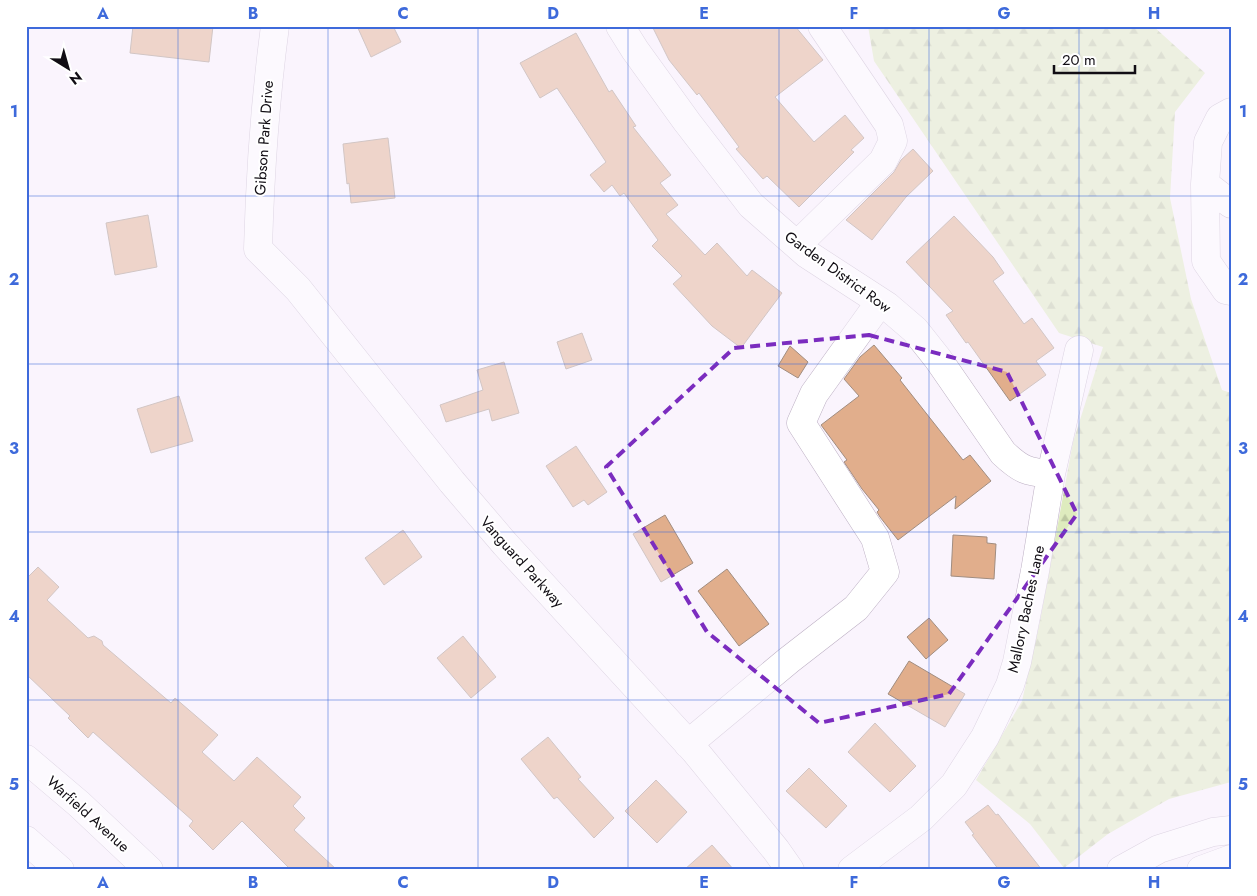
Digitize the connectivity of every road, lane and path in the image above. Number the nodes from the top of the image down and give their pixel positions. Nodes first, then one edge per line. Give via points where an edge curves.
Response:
1 (275, 26) edge
2 (620, 26) edge
3 (822, 26) edge
4 (1231, 112) edge
5 (1205, 184) junction
6 (1231, 204) edge
7 (797, 245) junction
8 (258, 250) joint
9 (1231, 291) edge
10 (880, 302) junction
11 (1079, 350) dead end
12 (1051, 474) junction
13 (688, 744) junction
14 (26, 759) edge
15 (1231, 830) edge
16 (26, 840) edge
17 (1231, 859) edge
18 (60, 870) edge
19 (149, 870) edge
20 (790, 870) edge
21 (852, 870) edge
22 (1121, 870) edge
23 (1201, 870) edge

1 - 8 street, Gibson Park Drive via 260,180
2 - 7 street, Garden District Row via 687,122 751,205
3 - 7 street via 889,125 893,141 883,160
4 - 5 street via 1220,118 1208,142
5 - 6 street
5 - 9 street via 1206,261 1226,290
7 - 10 street, Garden District Row
8 - 13 street, Vanguard Parkway via 298,290 504,544
10 - 12 street, Garden District Row via 915,330 1004,453 1029,472
10 - 13 street via 814,394 801,423 875,538 886,572 856,608
11 - 12 street, Mallory Baches Lane
12 - 21 street, Mallory Baches Lane via 1017,662 1010,685 985,737 954,785 921,818
13 - 20 street, Vanguard Parkway
14 - 19 street, Warfield Avenue
15 - 22 street via 1213,832 1159,849
16 - 18 street
17 - 23 street

